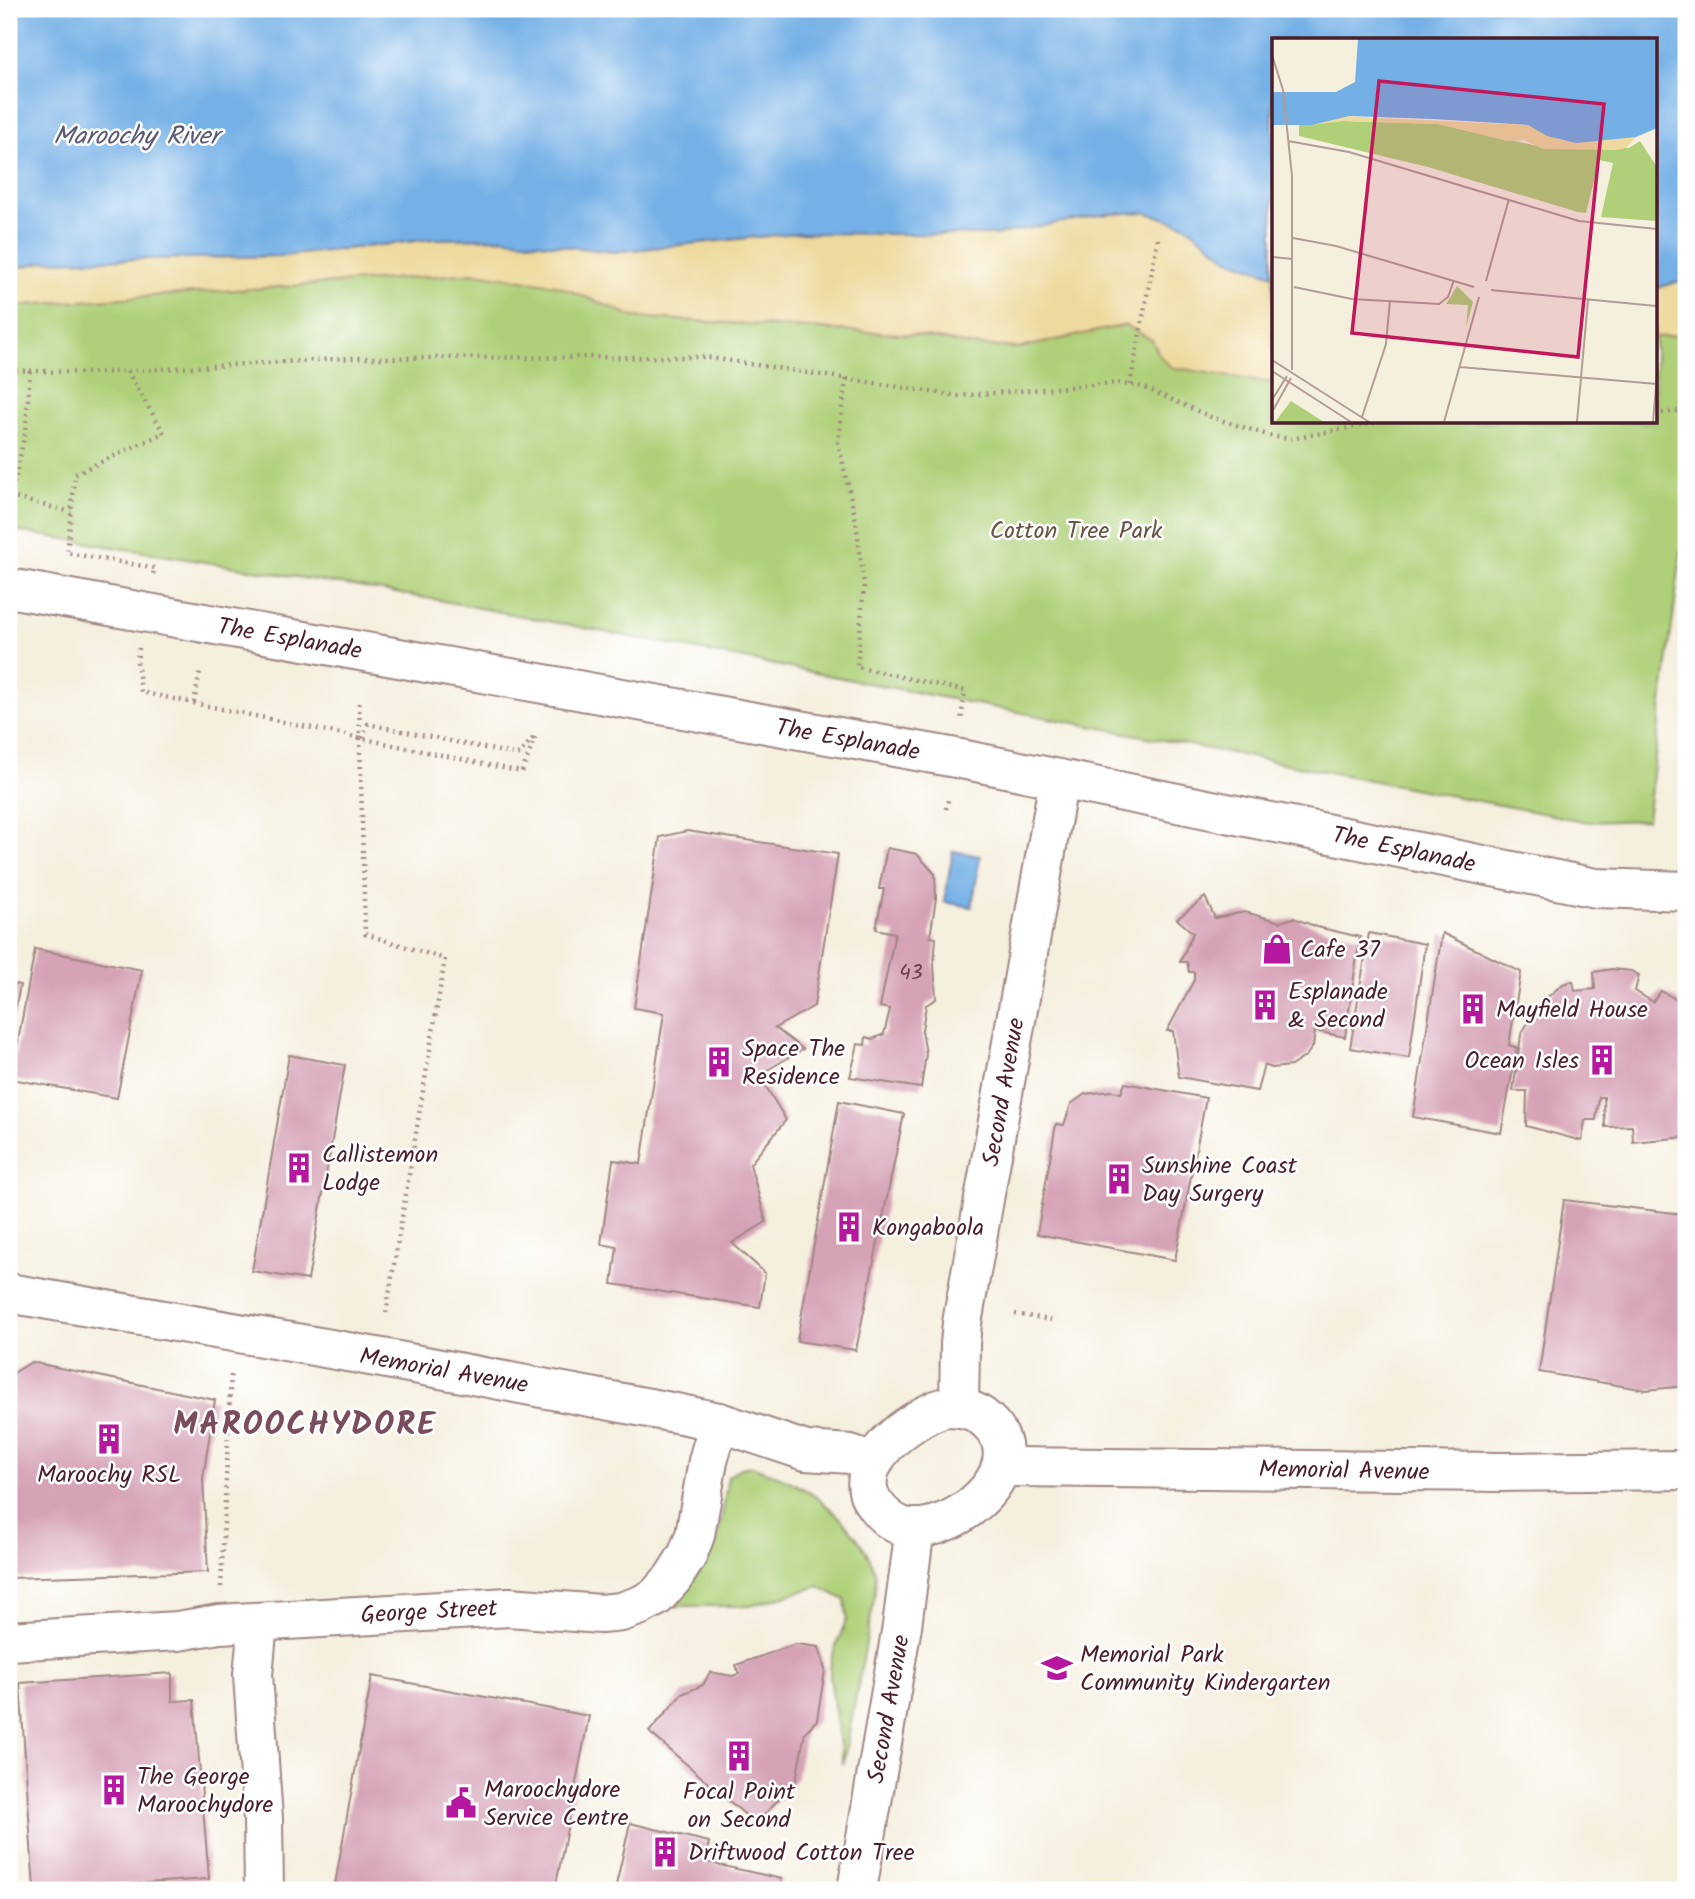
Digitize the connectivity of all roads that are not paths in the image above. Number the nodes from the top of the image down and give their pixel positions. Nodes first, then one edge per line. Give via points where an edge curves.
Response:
1 (9, 588) edge
2 (1059, 779) junction
3 (1686, 891) edge
4 (9, 1293) edge
5 (959, 1407) junction
6 (719, 1422) junction
7 (874, 1462) junction
8 (1001, 1467) junction
9 (1686, 1470) edge
10 (915, 1528) junction
11 (258, 1623) junction
12 (9, 1641) edge
13 (264, 1890) edge
14 (857, 1890) edge

1 - 2 street, The Esplanade
2 - 3 street, The Esplanade via 1596,888
2 - 5 street, Second Avenue via 962,1322
4 - 6 street, Memorial Avenue
5 - 7 street via 931,1411 915,1420 894,1436
5 - 8 street via 973,1409 1001,1436
6 - 7 street, Memorial Avenue via 806,1451 850,1454
6 - 11 street, George Street via 687,1556 656,1597 641,1605 601,1614 509,1607
7 - 10 street via 869,1477 872,1502 884,1516
8 - 9 street, Memorial Avenue
8 - 10 street via 989,1489 961,1513 932,1527
10 - 14 street, Second Avenue
11 - 12 street, George Street
11 - 13 street via 253,1675

